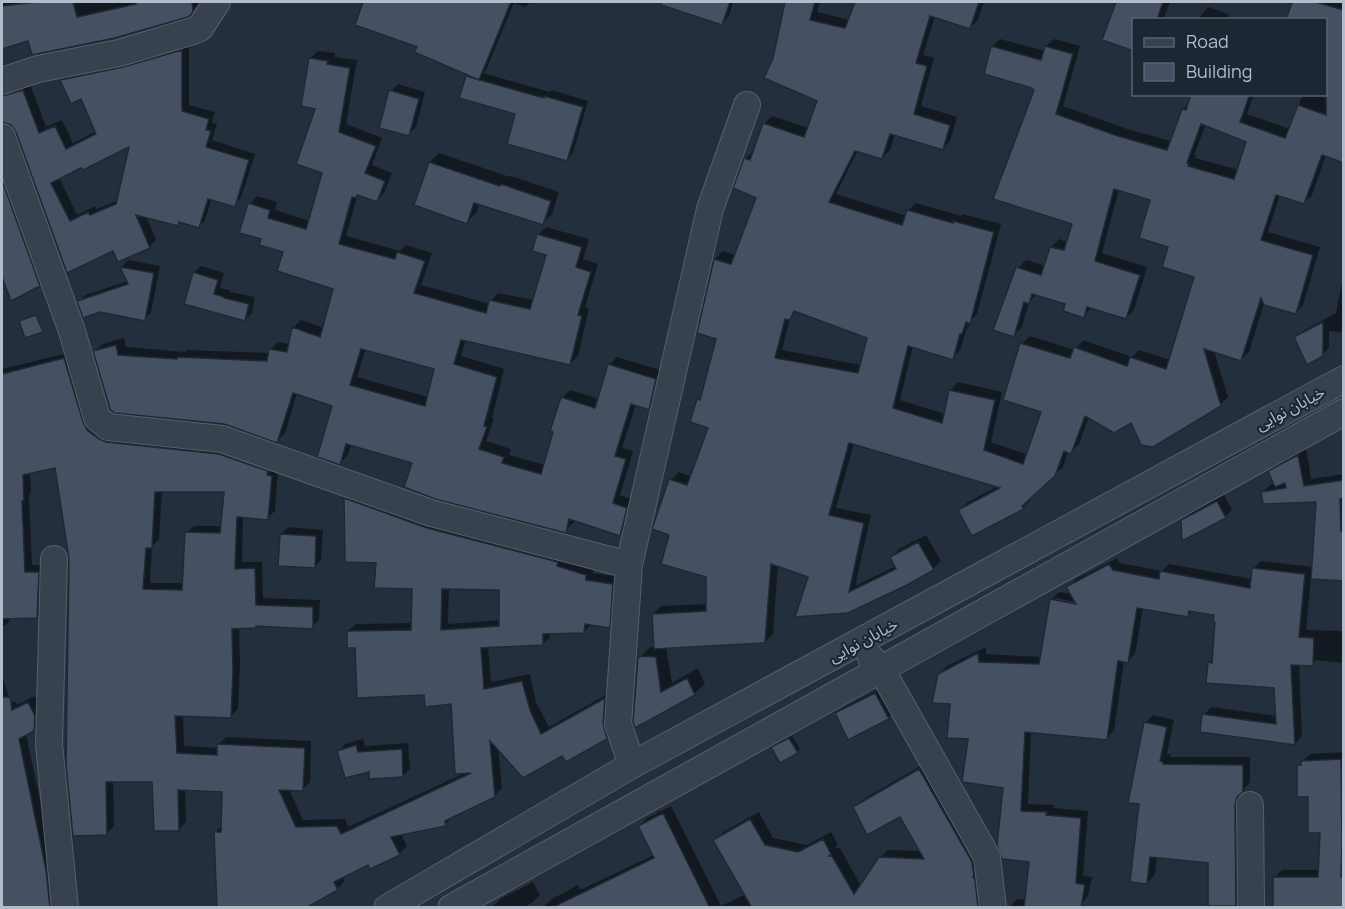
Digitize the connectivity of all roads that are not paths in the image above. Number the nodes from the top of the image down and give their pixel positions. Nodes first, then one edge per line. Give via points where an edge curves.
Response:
1 (217, 2) edge
2 (2, 81) edge
3 (747, 105) dead end
4 (2, 137) edge
5 (1344, 379) edge
6 (1344, 412) edge
7 (54, 559) dead end
8 (629, 565) junction
9 (857, 643) junction
10 (881, 669) junction
11 (632, 765) junction
12 (1250, 805) dead end
13 (65, 908) edge
14 (387, 908) edge
15 (451, 908) edge
16 (993, 908) edge
17 (1251, 908) edge

1 - 2 street via 200,28 193,31
3 - 8 street via 710,209
4 - 8 street via 72,331 97,418 108,427 222,439 431,513
5 - 9 street, خیابان نوایی
6 - 10 street, خیابان نوایی
7 - 13 street via 49,744
8 - 11 street via 618,724
9 - 10 street
9 - 11 street, خیابان نوایی
10 - 15 street, خیابان نوایی
10 - 16 street via 987,857
11 - 14 street, خیابان نوایی
12 - 17 street

